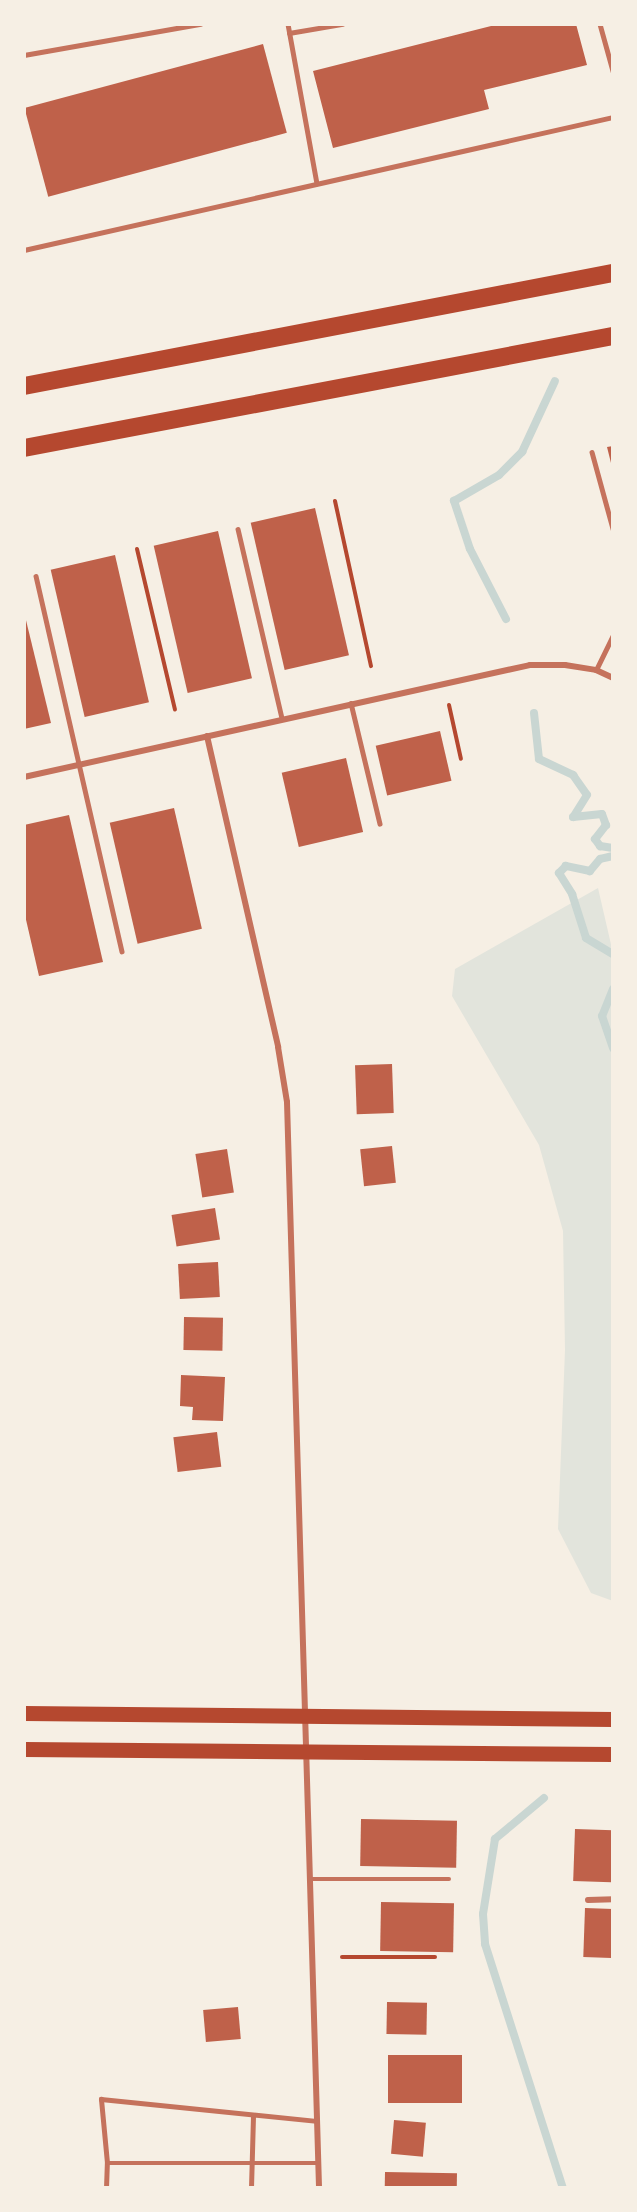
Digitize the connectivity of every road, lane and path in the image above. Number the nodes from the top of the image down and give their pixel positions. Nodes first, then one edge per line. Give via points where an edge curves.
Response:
1 (200, 24) edge
2 (288, 24) edge
3 (342, 24) edge
4 (600, 24) edge
5 (290, 33) junction
6 (24, 55) edge
7 (613, 71) edge
8 (613, 117) edge
9 (317, 183) junction
10 (24, 250) edge
11 (613, 273) edge
12 (613, 336) edge
13 (24, 386) edge
14 (24, 448) edge
15 (592, 452) dead end
16 (334, 501) dead end
17 (238, 529) dead end
18 (613, 529) edge
19 (137, 549) dead end
20 (36, 576) dead end
21 (613, 635) edge
22 (371, 666) dead end
23 (596, 670) junction
24 (613, 678) edge
25 (351, 703) junction
26 (449, 705) dead end
27 (175, 710) dead end
28 (282, 718) junction
29 (207, 736) junction
30 (461, 759) dead end
31 (80, 765) junction
32 (24, 777) edge
33 (380, 824) dead end
34 (122, 951) dead end
35 (24, 1713) edge
36 (304, 1717) junction
37 (613, 1719) edge
38 (24, 1749) edge
39 (307, 1751) junction
40 (613, 1754) edge
41 (311, 1879) junction
42 (449, 1879) dead end
43 (613, 1899) edge
44 (588, 1900) dead end
45 (342, 1957) dead end
46 (435, 1957) dead end
47 (253, 2116) junction
48 (316, 2121) junction
49 (251, 2162) junction
50 (106, 2163) junction
51 (318, 2163) junction
52 (106, 2188) edge
53 (251, 2188) edge
54 (319, 2188) edge

1 - 6 lane
2 - 5 lane
3 - 5 lane
4 - 7 lane
5 - 9 lane
8 - 9 lane
9 - 10 lane
11 - 13 highway
12 - 14 highway
15 - 18 lane
16 - 22 path
17 - 28 lane
19 - 27 path
20 - 31 lane
21 - 23 lane
23 - 24 street
23 - 25 street via 530,665
25 - 28 street
25 - 33 lane
26 - 30 path
28 - 29 street
29 - 31 street
29 - 36 street via 287,1102
31 - 32 street
31 - 34 lane
35 - 36 main road
36 - 37 main road
36 - 39 street
38 - 39 main road
39 - 40 main road
39 - 41 street
41 - 42 lane
41 - 48 street
43 - 44 street
45 - 46 path
47 - 48 lane
47 - 49 lane
47 - 50 lane via 102,2099
48 - 51 street
49 - 50 lane
49 - 51 lane
49 - 53 lane
50 - 52 lane
51 - 54 street

